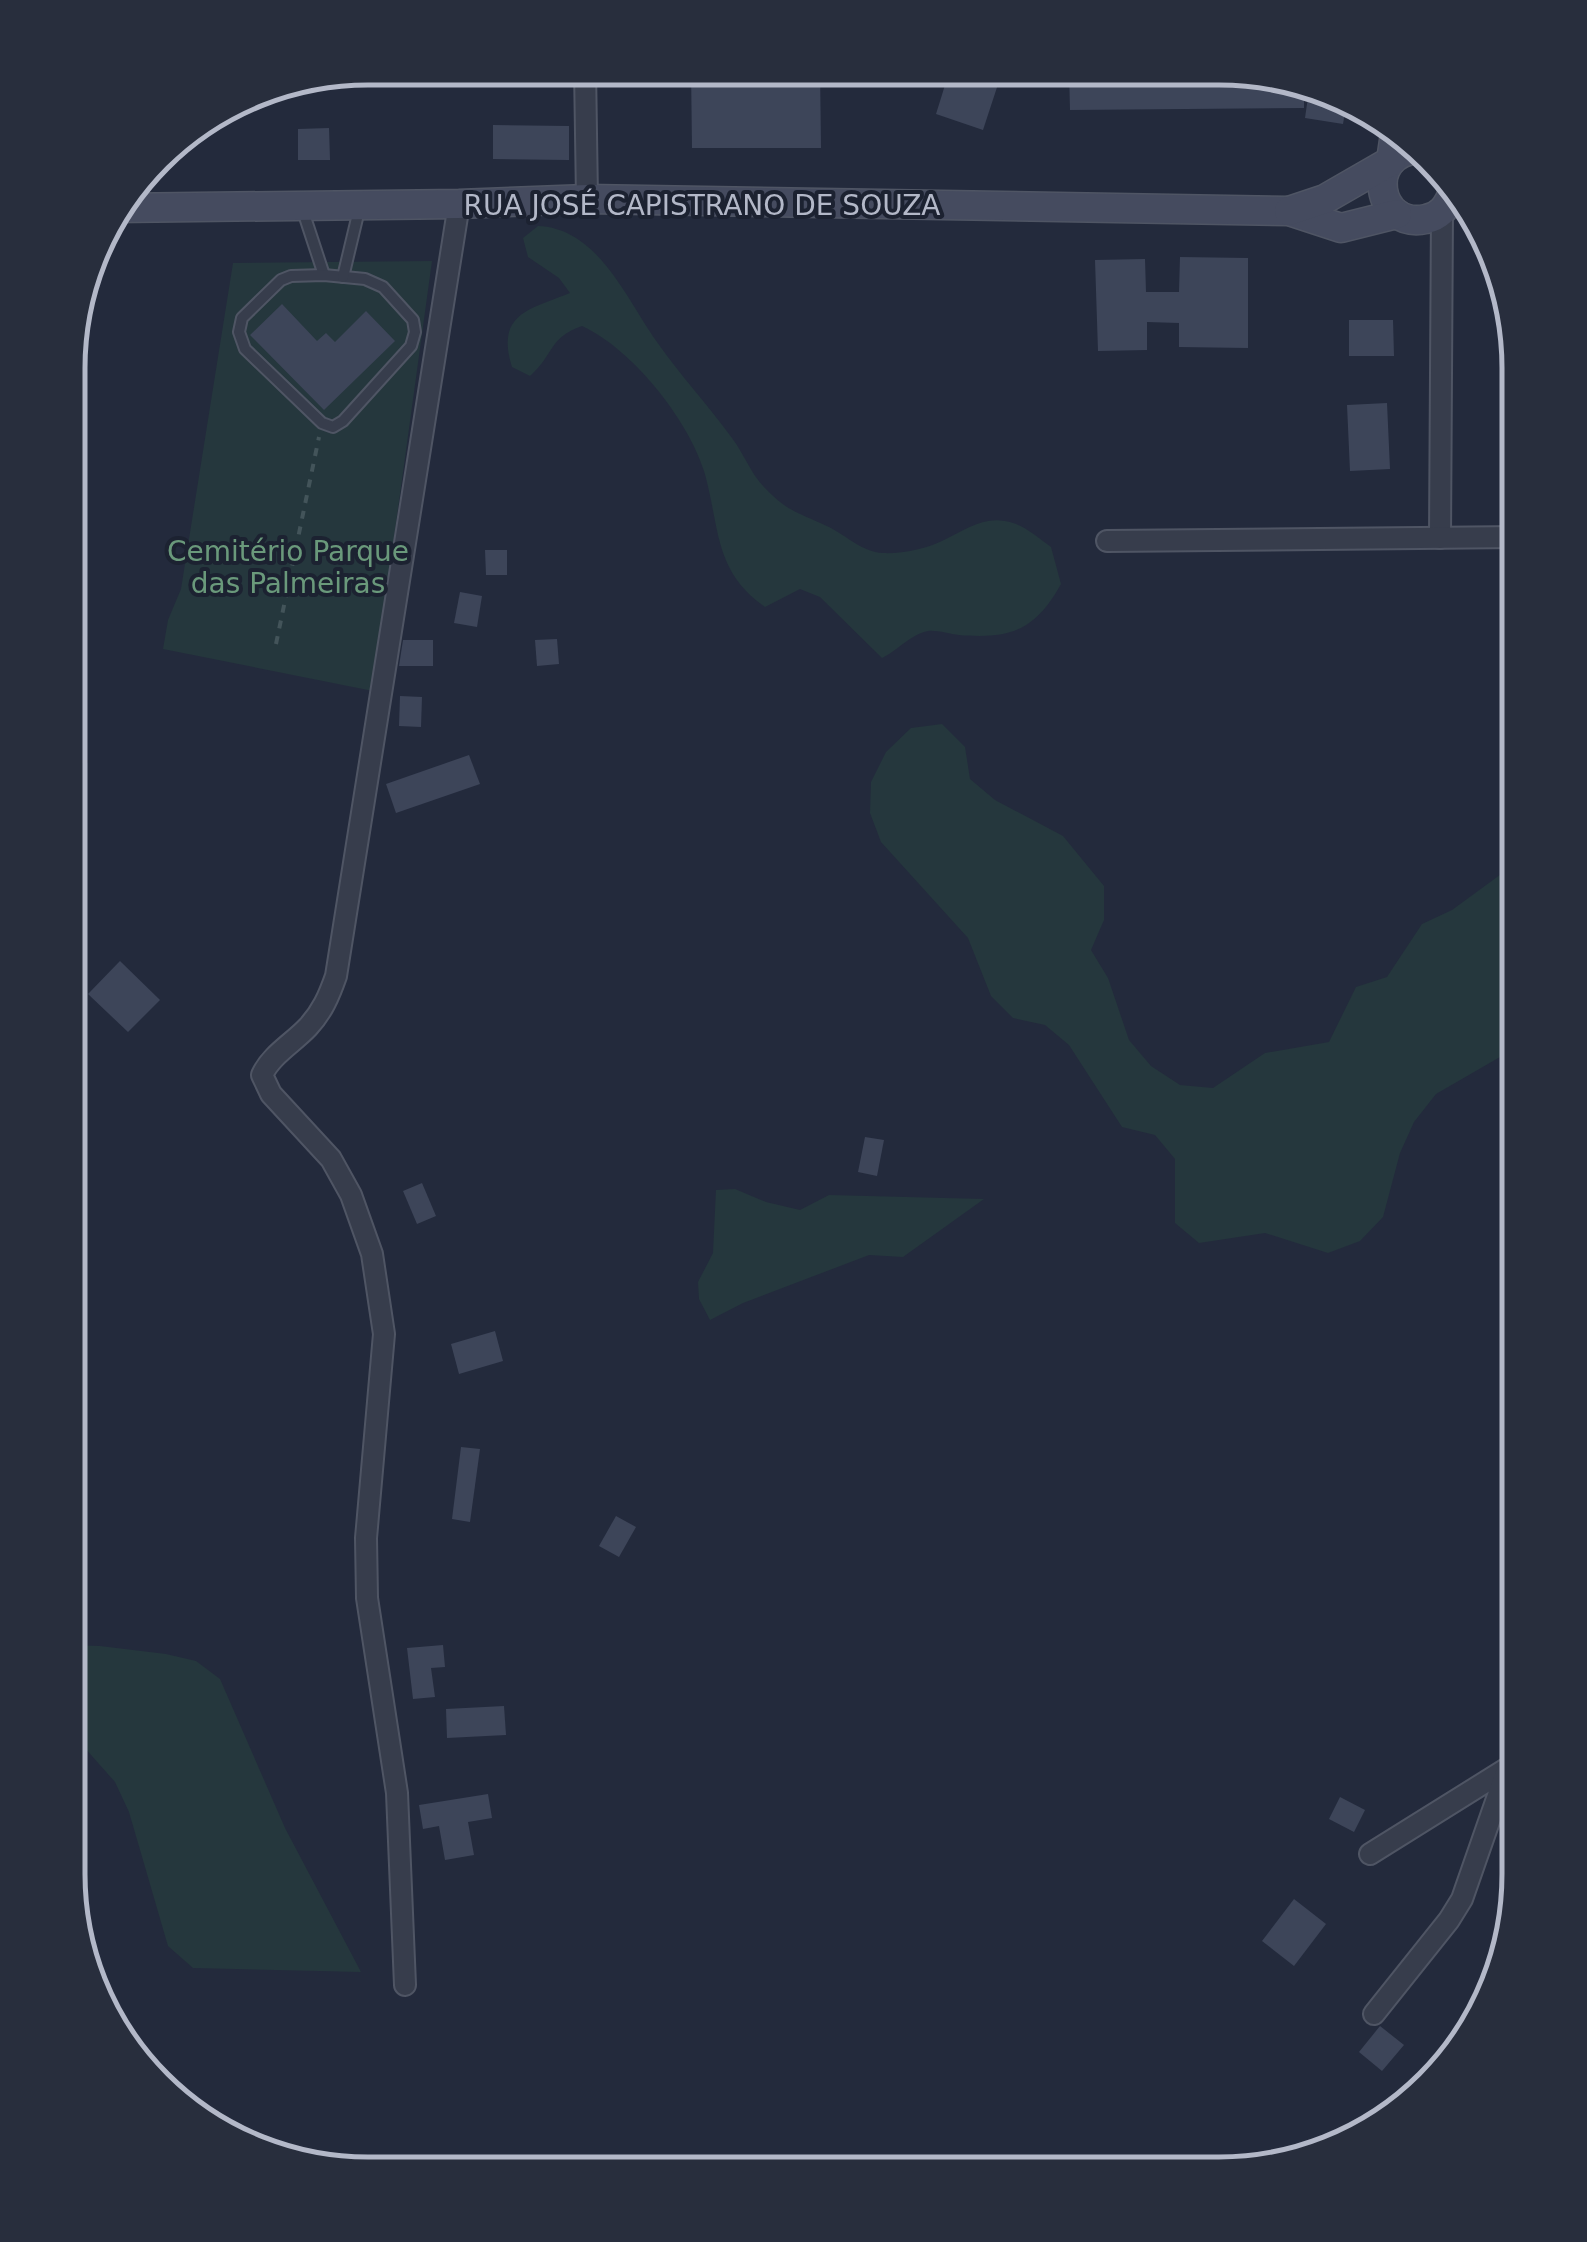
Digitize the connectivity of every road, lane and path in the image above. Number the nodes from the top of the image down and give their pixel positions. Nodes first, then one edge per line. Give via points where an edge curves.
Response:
1 (585, 85) edge
2 (1393, 146) edge
3 (1401, 153) edge
4 (1391, 161) junction
5 (587, 199) junction
6 (459, 204) junction
7 (360, 206) junction
8 (1450, 206) edge
9 (302, 207) junction
10 (135, 208) edge
11 (1289, 211) junction
12 (1454, 211) edge
13 (1398, 214) junction
14 (324, 275) junction
15 (343, 277) junction
16 (322, 423) junction
17 (1502, 537) edge
18 (1440, 538) junction
19 (1107, 541) dead end
20 (276, 644) dead end
21 (1501, 1773) edge
22 (1501, 1797) edge
23 (1370, 1854) dead end
24 (406, 1984) dead end
25 (1374, 2014) dead end

1 - 5 street
2 - 4 main road
3 - 4 main road, RUA JOSÉ CAPISTRANO DE SOUZA
4 - 11 main road, RUA JOSÉ CAPISTRANO DE SOUZA via 1325,200
4 - 13 main road via 1383,194
5 - 6 main road, RUA JOSÉ CAPISTRANO DE SOUZA
5 - 11 main road, RUA JOSÉ CAPISTRANO DE SOUZA
6 - 7 main road, RUA JOSÉ CAPISTRANO DE SOUZA
6 - 24 street via 336,976 328,1002 262,1076 330,1159 351,1194 372,1254 384,1334 367,1598 397,1793
7 - 9 main road, RUA JOSÉ CAPISTRANO DE SOUZA
7 - 15 lane
8 - 13 main road, RUA JOSÉ CAPISTRANO DE SOUZA via 1420,220
9 - 10 main road, RUA JOSÉ CAPISTRANO DE SOUZA
9 - 14 lane
11 - 13 main road, RUA JOSÉ CAPISTRANO DE SOUZA via 1341,228
12 - 18 street
14 - 15 lane
14 - 16 lane via 281,280 242,318 239,332 244,349
15 - 16 lane via 383,287 415,332 411,346 343,421 333,427
16 - 20 path
17 - 18 street
18 - 19 street
21 - 23 street
22 - 25 street via 1462,1899

